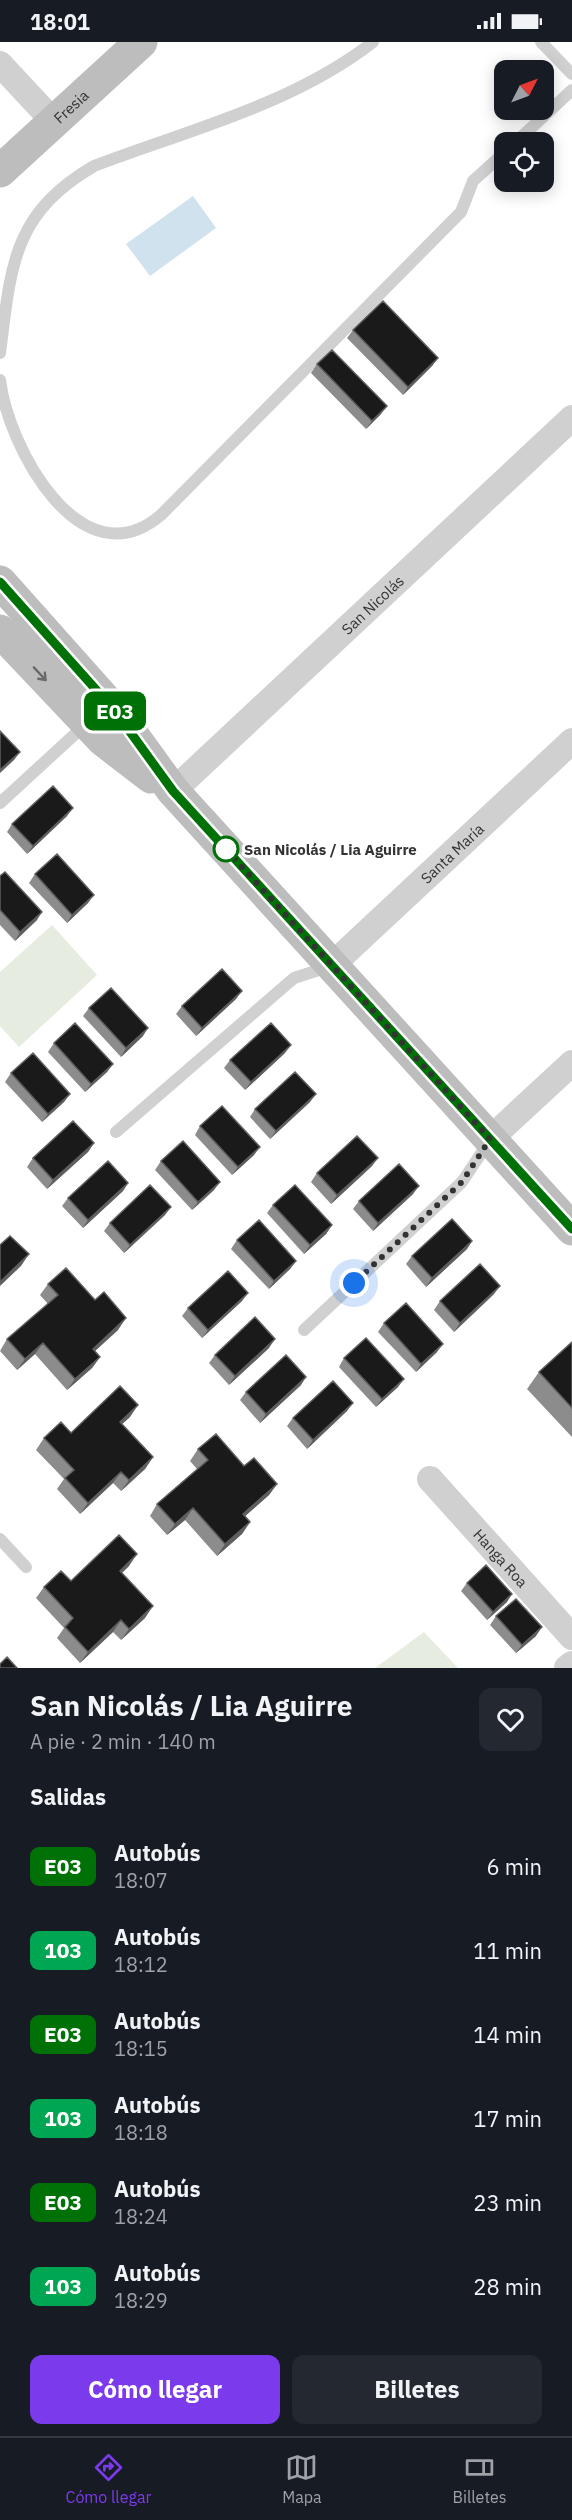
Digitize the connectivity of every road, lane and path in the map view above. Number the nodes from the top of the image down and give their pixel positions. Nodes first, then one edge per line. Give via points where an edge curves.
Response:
1 (141, 42) edge
2 (374, 42) edge
3 (541, 42) edge
4 (0, 64) edge
5 (572, 74) edge
6 (572, 90) edge
7 (54, 122) junction
8 (527, 132) edge
9 (494, 162) edge
10 (0, 171) edge
11 (0, 353) edge
12 (0, 380) edge
13 (572, 418) edge
14 (0, 582) edge
15 (0, 631) edge
16 (87, 724) junction
17 (572, 741) edge
18 (173, 791) junction
19 (0, 803) edge
20 (332, 965) junction
21 (572, 1063) edge
22 (116, 1132) dead end
23 (490, 1139) junction
24 (572, 1229) edge
25 (304, 1330) dead end
26 (430, 1479) dead end
27 (0, 1539) edge
28 (26, 1567) dead end
29 (572, 1637) edge
30 (572, 1664) edge
31 (567, 1668) edge

1 - 7 main road, Fresia
2 - 11 lane via 287,95 94,166 53,194 26,229 18,248
3 - 5 lane
4 - 7 street
6 - 8 lane
7 - 10 main road, Fresia
9 - 12 lane via 473,182 461,212 161,514 137,530 115,533 94,529 58,503 35,475 15,439
13 - 18 street, San Nicolás
14 - 18 main road via 115,711
15 -> 16 main road
16 - 18 main road via 120,754
16 - 19 lane
17 - 20 street, Santa María
18 - 20 main road
20 - 22 lane via 294,978
20 - 23 main road
21 - 23 street
23 - 24 main road
23 - 25 lane via 462,1182
26 - 29 street, Hanga Roa
27 - 28 lane
30 - 31 street

